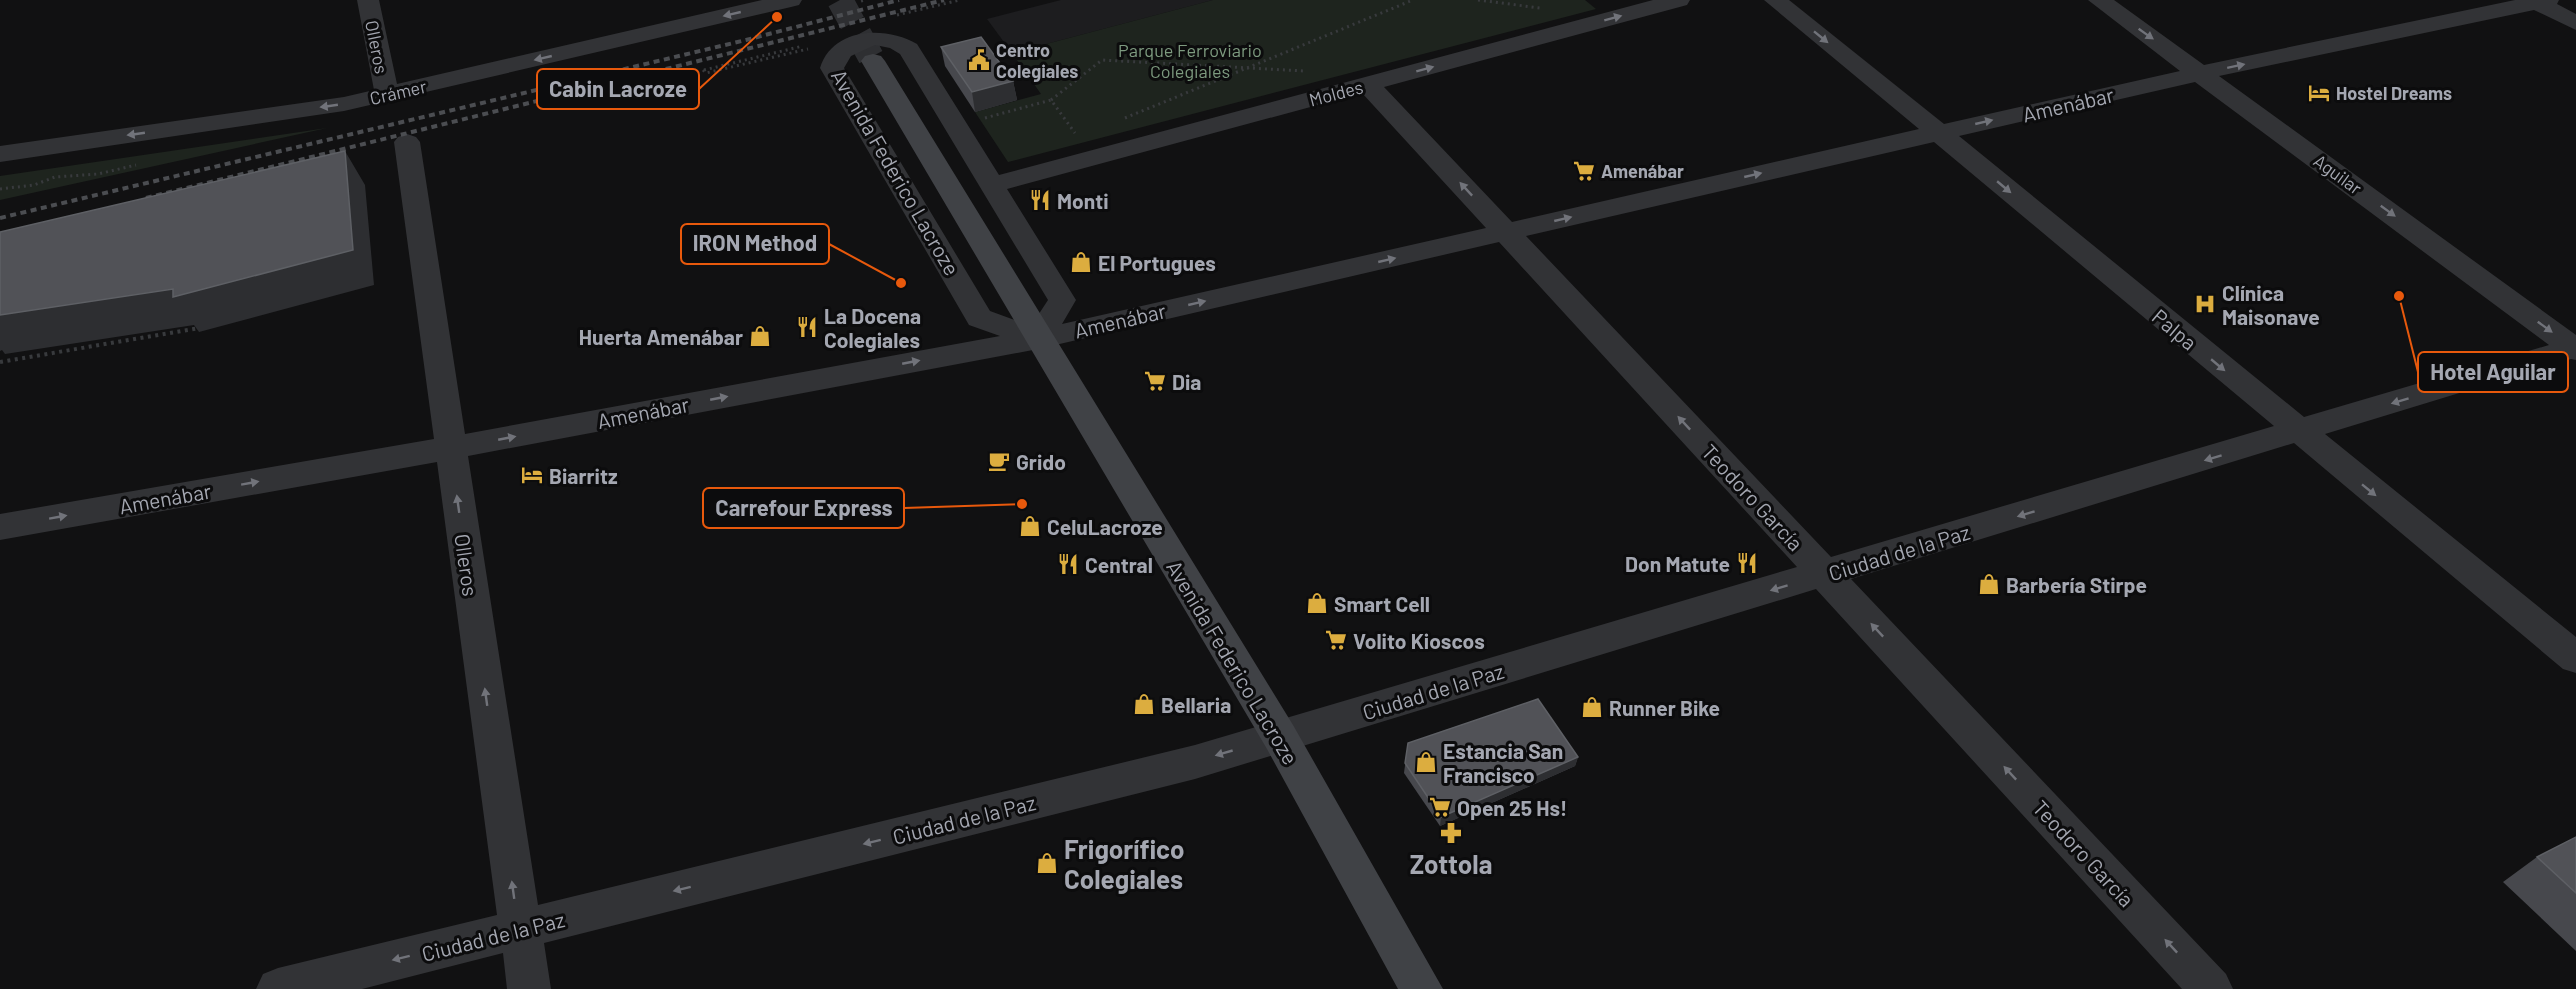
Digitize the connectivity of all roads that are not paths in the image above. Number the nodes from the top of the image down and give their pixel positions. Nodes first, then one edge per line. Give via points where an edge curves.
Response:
1 (368, 0) edge
2 (790, 0) edge
3 (1678, 0) edge
4 (1775, 0) edge
5 (2099, 0) edge
6 (2539, 1) edge
7 (2576, 23) edge
8 (873, 61) tunnel mouth
9 (2202, 73) junction
10 (1368, 85) junction
11 (387, 95) junction
12 (1939, 133) junction
13 (407, 141) dead end
14 (0, 154) edge
15 (994, 184) junction
16 (1506, 232) junction
17 (1038, 339) junction
18 (2575, 348) edge
19 (2298, 432) junction
20 (450, 448) junction
21 (0, 527) edge
22 (1824, 574) junction
23 (2576, 658) edge
24 (1280, 737) junction
25 (519, 929) junction
26 (278, 989) edge
27 (529, 989) edge
28 (1421, 989) edge
29 (2211, 989) edge

1 - 11 street, Olleros
2 -> 11 street, Crámer
10 -> 3 street, Moldes
4 -> 12 street, Palpa
5 -> 9 street, Aguilar
6 - 7 street
9 -> 6 street, Amenábar
8 - 17 main road, Avenida Federico Lacroze
12 -> 9 street, Amenábar
9 -> 18 street, Aguilar
10 - 15 street, Moldes
16 -> 10 street, Teodoro García
11 -> 14 street, Crámer
16 -> 12 street, Amenábar
12 -> 19 street, Palpa
13 - 20 street, Olleros
15 - 17 street, Avenida Federico Lacroze via 1062,300
15 - 17 street, Avenida Federico Lacroze via 909,49 885,38 866,40 840,51 834,58 832,68 980,318
17 -> 16 street, Amenábar
22 -> 16 street, Teodoro García
20 -> 17 street, Amenábar
17 - 24 main road, Avenida Federico Lacroze
18 -> 19 street, Ciudad de la Paz
19 -> 22 street, Ciudad de la Paz
19 -> 23 street, Palpa
21 -> 20 street, Amenábar
25 -> 20 street, Olleros
22 -> 24 street, Ciudad de la Paz
29 -> 22 street, Teodoro García
24 -> 25 street, Ciudad de la Paz via 1195,762
24 - 28 main road, Avenida Federico Lacroze
25 -> 26 street, Ciudad de la Paz
25 - 27 street, Olleros

